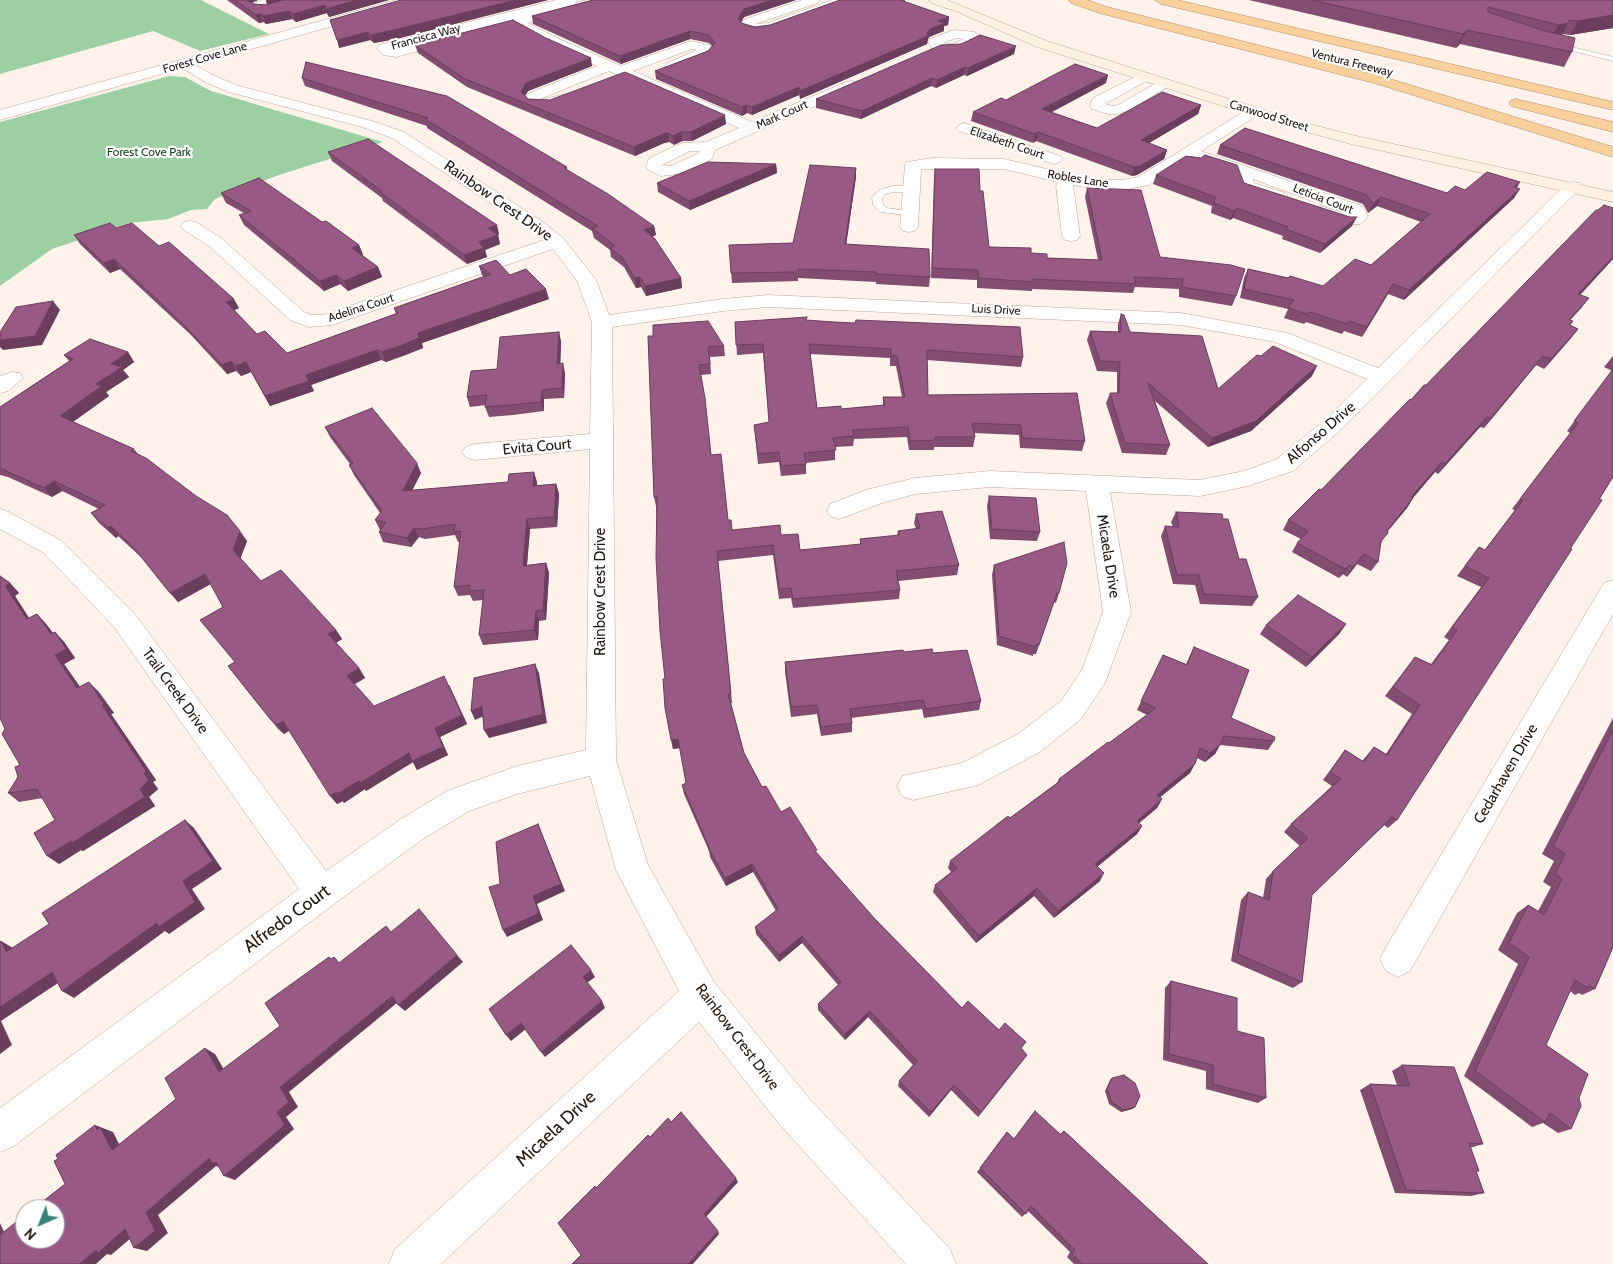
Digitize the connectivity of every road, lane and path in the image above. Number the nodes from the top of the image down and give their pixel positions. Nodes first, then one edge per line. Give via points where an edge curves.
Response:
1 (268, 0) edge
2 (304, 0) edge
3 (410, 0) edge
4 (571, 0) edge
5 (602, 0) edge
6 (844, 0) edge
7 (935, 0) edge
8 (1075, 0) edge
9 (1092, 0) edge
10 (1161, 0) edge
11 (1190, 0) edge
12 (358, 4) edge
13 (813, 6) edge
14 (372, 11) junction
15 (512, 19) junction
16 (1551, 43) edge
17 (938, 48) edge
18 (922, 55) edge
19 (1613, 59) edge
20 (184, 64) junction
21 (623, 72) junction
22 (1143, 77) junction
23 (864, 79) edge
24 (1558, 79) dead end
25 (1165, 84) junction
26 (1449, 87) dead end
27 (1507, 101) dead end
28 (1613, 106) edge
29 (1254, 112) junction
30 (0, 115) edge
31 (1613, 127) edge
32 (753, 128) junction
33 (964, 128) dead end
34 (708, 147) dead end
35 (1191, 152) junction
36 (1613, 152) edge
37 (1242, 170) junction
38 (1068, 179) junction
39 (1102, 184) junction
40 (1573, 187) junction
41 (911, 190) junction
42 (1613, 197) edge
43 (910, 220) joint
44 (190, 226) dead end
45 (1071, 236) dead end
46 (557, 242) junction
47 (602, 322) junction
48 (1382, 377) junction
49 (600, 442) junction
50 (474, 452) dead end
51 (1097, 484) junction
52 (839, 510) dead end
53 (0, 518) edge
54 (1613, 590) edge
55 (601, 760) junction
56 (914, 786) dead end
57 (322, 893) junction
58 (1398, 959) dead end
59 (701, 994) junction
60 (0, 1132) edge
61 (410, 1264) edge
62 (935, 1264) edge

1 - 2 lane via 252,6 260,10
3 - 14 street, Forest Cove Lane
4 - 15 street, Francisca Way
5 - 15 street, Francisca Way
6 - 13 street
7 - 22 street, Canwood Street via 1042,44
8 - 36 highway via 1103,10 1379,80
9 - 26 highway, Ventura Freeway
10 - 28 highway, Ventura Freeway
11 - 24 highway
12 - 14 street
13 - 13 street via 796,6 750,22 747,26 763,29
14 - 20 street, Forest Cove Lane
15 - 15 street, Francisca Way via 384,48 396,53
15 - 21 street via 554,42
16 - 19 lane
17 - 18 street
20 - 30 street, Forest Cove Lane
20 - 46 street, Rainbow Crest Drive via 234,89 398,135
21 - 21 street via 534,96 532,100 551,103
21 - 32 street
22 - 25 street, Canwood Street
22 - 25 street via 1098,101 1097,106 1114,111
23 - 32 street, Mark Court
25 - 29 street, Canwood Street
27 - 31 highway
29 - 35 street, Robles Lane
29 - 40 street, Canwood Street via 1351,139
32 - 34 street, Mark Court
33 - 39 street, Elizabeth Court via 1086,169 1094,173
35 - 37 street, Leticia Court
35 - 39 street, Robles Lane via 1143,181 1123,185
37 - 37 street, Leticia Court via 1356,210 1359,216 1346,220 1247,186
38 - 39 street, Robles Lane
38 - 41 street, Robles Lane via 1004,164 932,163 913,165
38 - 45 street via 1064,186
40 - 42 street, Canwood Street
40 - 48 street, Alfonso Drive
41 - 43 street
41 - 43 lane via 893,189 877,197 878,205 884,210
44 - 46 street, Adelina Court via 215,242 297,316 309,321 325,321
46 - 47 street, Rainbow Crest Drive via 586,280
47 - 48 street, Luis Drive via 768,301 1181,319 1280,337
47 - 49 street, Rainbow Crest Drive
48 - 51 street, Alfonso Drive via 1286,465 1248,478 1200,488
49 - 50 street, Evita Court
49 - 55 street, Rainbow Crest Drive
51 - 52 street, Alfonso Drive via 990,478 915,486 875,496
51 - 56 street, Micaela Drive via 1116,612 1094,675 1071,710 1029,743 967,775
53 - 57 street, Trail Creek Drive via 53,547 124,620
54 - 58 street, Cedarhaven Drive
55 - 57 street, Alfredo Court via 517,780 458,801 412,829
55 - 59 street, Rainbow Crest Drive via 633,870
57 - 60 street, Alfredo Court
59 - 61 street, Micaela Drive
59 - 62 street, Rainbow Crest Drive via 794,1111

